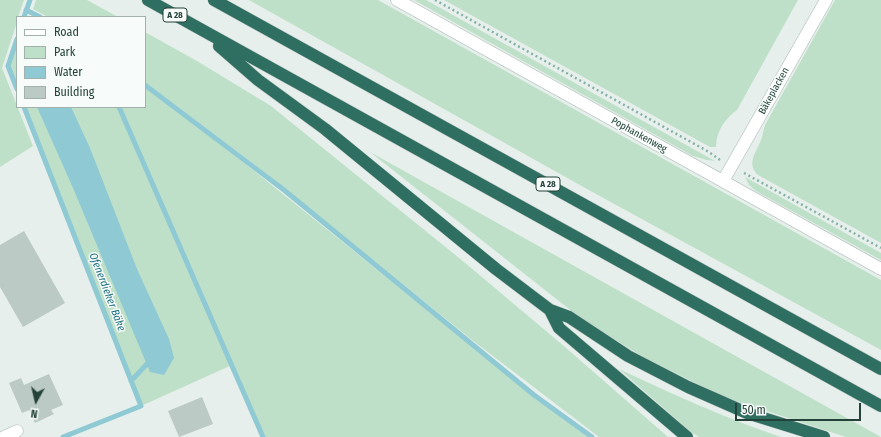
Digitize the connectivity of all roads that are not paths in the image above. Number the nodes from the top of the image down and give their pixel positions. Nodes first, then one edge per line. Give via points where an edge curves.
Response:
1 (148, 0) edge
2 (214, 0) edge
3 (397, 0) edge
4 (826, 0) edge
5 (201, 30) junction
6 (723, 181) junction
7 (881, 269) edge
8 (550, 310) junction
9 (881, 369) edge
10 (881, 406) edge
11 (17, 431) dead end
12 (4, 437) edge
13 (687, 437) edge
14 (824, 437) edge

1 - 5 highway, A 28
2 - 9 highway, A 28
3 - 6 street, Pophankenweg
4 - 6 street, Bäkeplacken
5 - 8 highway via 258,80 325,128 496,269
5 - 10 highway, A 28
6 - 7 street, Pophankenweg
8 - 13 highway via 560,328
8 - 14 highway via 569,317 628,356 688,387 747,413
11 - 12 street

